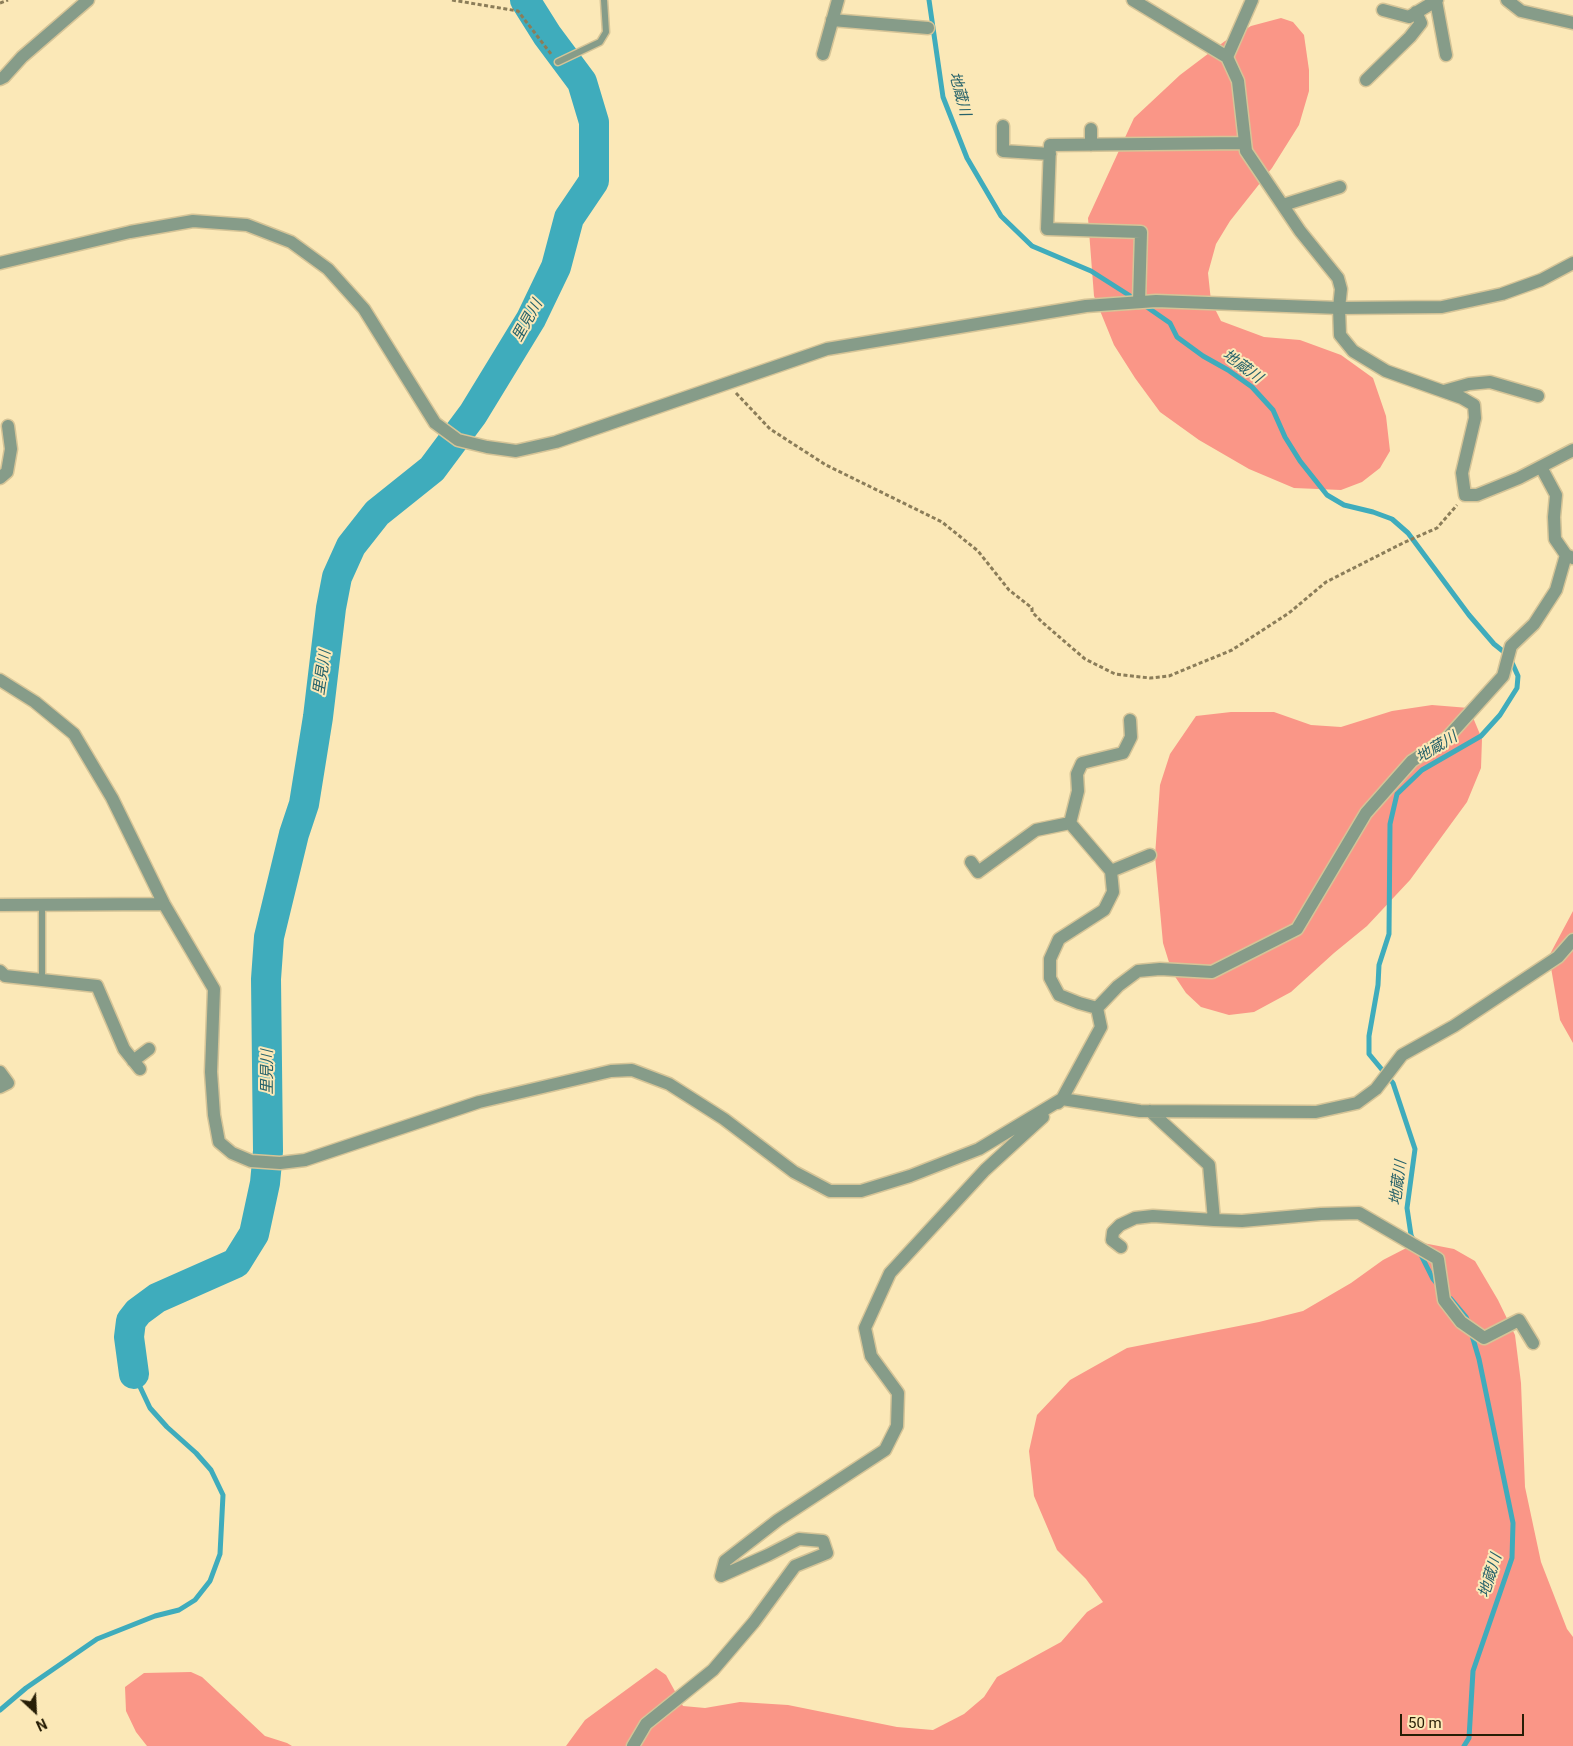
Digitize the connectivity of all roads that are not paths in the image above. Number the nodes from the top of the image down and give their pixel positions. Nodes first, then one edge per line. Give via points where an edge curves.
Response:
1 (88, 0) edge
2 (604, 0) edge
3 (838, 0) edge
4 (1133, 0) edge
5 (1252, 0) edge
6 (1436, 0) edge
7 (1507, 0) edge
8 (1383, 10) dead end
9 (1416, 12) junction
10 (832, 20) junction
11 (1573, 24) edge
12 (928, 28) dead end
13 (823, 54) dead end
14 (1446, 56) dead end
15 (1227, 57) junction
16 (558, 62) road end
17 (0, 79) edge
18 (1366, 80) dead end
19 (1003, 126) dead end
20 (1091, 129) dead end
21 (1245, 143) junction
22 (1091, 145) junction
23 (1050, 154) junction
24 (1340, 187) dead end
25 (1282, 205) junction
26 (0, 263) edge
27 (1573, 263) edge
28 (1139, 302) junction
29 (1339, 308) junction
30 (1444, 391) junction
31 (1538, 396) dead end
32 (8, 426) dead end
33 (1573, 450) edge
34 (1541, 467) junction
35 (0, 478) edge
36 (1570, 556) edge
37 (0, 680) edge
38 (1130, 720) dead end
39 (1070, 824) junction
40 (1150, 855) dead end
41 (971, 862) dead end
42 (1111, 871) junction
43 (164, 904) junction
44 (0, 905) edge
45 (42, 905) junction
46 (1573, 940) edge
47 (0, 971) edge
48 (42, 980) junction
49 (1097, 1008) junction
50 (149, 1049) dead end
51 (0, 1072) edge
52 (0, 1087) edge
53 (1062, 1099) junction
54 (1150, 1111) junction
55 (1214, 1220) junction
56 (1121, 1247) dead end
57 (1533, 1343) dead end
58 (633, 1746) edge

1 - 17 street
2 - 16 lane via 606,32 600,42
3 - 10 street
4 - 15 street
5 - 15 street
6 - 9 street
6 - 14 street
7 - 11 street via 1521,11
8 - 9 street via 1409,17
9 - 18 street via 1421,23
10 - 12 street
10 - 13 street
15 - 21 street via 1238,81
19 - 23 street via 1003,151
20 - 22 street
21 - 22 street
21 - 25 street via 1246,151
22 - 23 street via 1050,146
23 - 28 street via 1047,229 1141,232
24 - 25 street
25 - 29 street via 1338,278 1341,289
26 - 28 street via 130,232 193,221 247,225 291,242 328,269 364,309 435,423 458,440 516,451 556,442 827,349 1086,306
27 - 29 street via 1541,280 1502,294 1442,307
28 - 29 street
29 - 30 street via 1340,336 1353,351 1386,371
30 - 31 street via 1490,382
30 - 34 street via 1474,405 1475,418 1462,473 1465,495 1477,495
32 - 35 street via 7,472
33 - 34 street
34 - 36 street via 1556,495 1555,540
36 - 49 street via 1556,590 1534,624 1512,646 1503,676 1447,738 1412,762 1366,812 1297,929 1212,972 1160,969 1138,972 1118,986
37 - 43 street via 35,702 74,734 112,798
38 - 39 street via 1131,737 1123,753 1082,763 1076,774 1078,790
39 - 41 street via 1036,830 978,872
39 - 42 street
40 - 42 street
42 - 49 street via 1113,892 1104,910 1059,939 1050,959 1050,978 1059,995
43 - 45 street
43 - 53 street via 214,988 211,1072 219,1142 232,1153 251,1161 280,1163 305,1160 479,1102 611,1071 632,1070 677,1089 724,1119 794,1172 830,1191 861,1191 980,1149
44 - 45 street
45 - 48 lane
46 - 54 street via 1558,958 1454,1026 1402,1055 1376,1089 1358,1103 1316,1112
47 - 48 street via 5,976
48 - 50 street via 97,986 124,1049 137,1065
49 - 53 street via 1101,1026
51 - 52 street via 8,1083
53 - 54 street
53 - 58 street via 986,1170 890,1273 865,1328 871,1356 898,1393 898,1426 885,1450 778,1520 725,1561 720,1576 799,1539 823,1541 827,1553 794,1566 754,1622 713,1670 646,1724
54 - 55 street via 1209,1165
55 - 56 street via 1134,1218 1113,1232 1112,1240
55 - 57 street via 1359,1213 1438,1259 1444,1300 1461,1322 1484,1338 1519,1320

